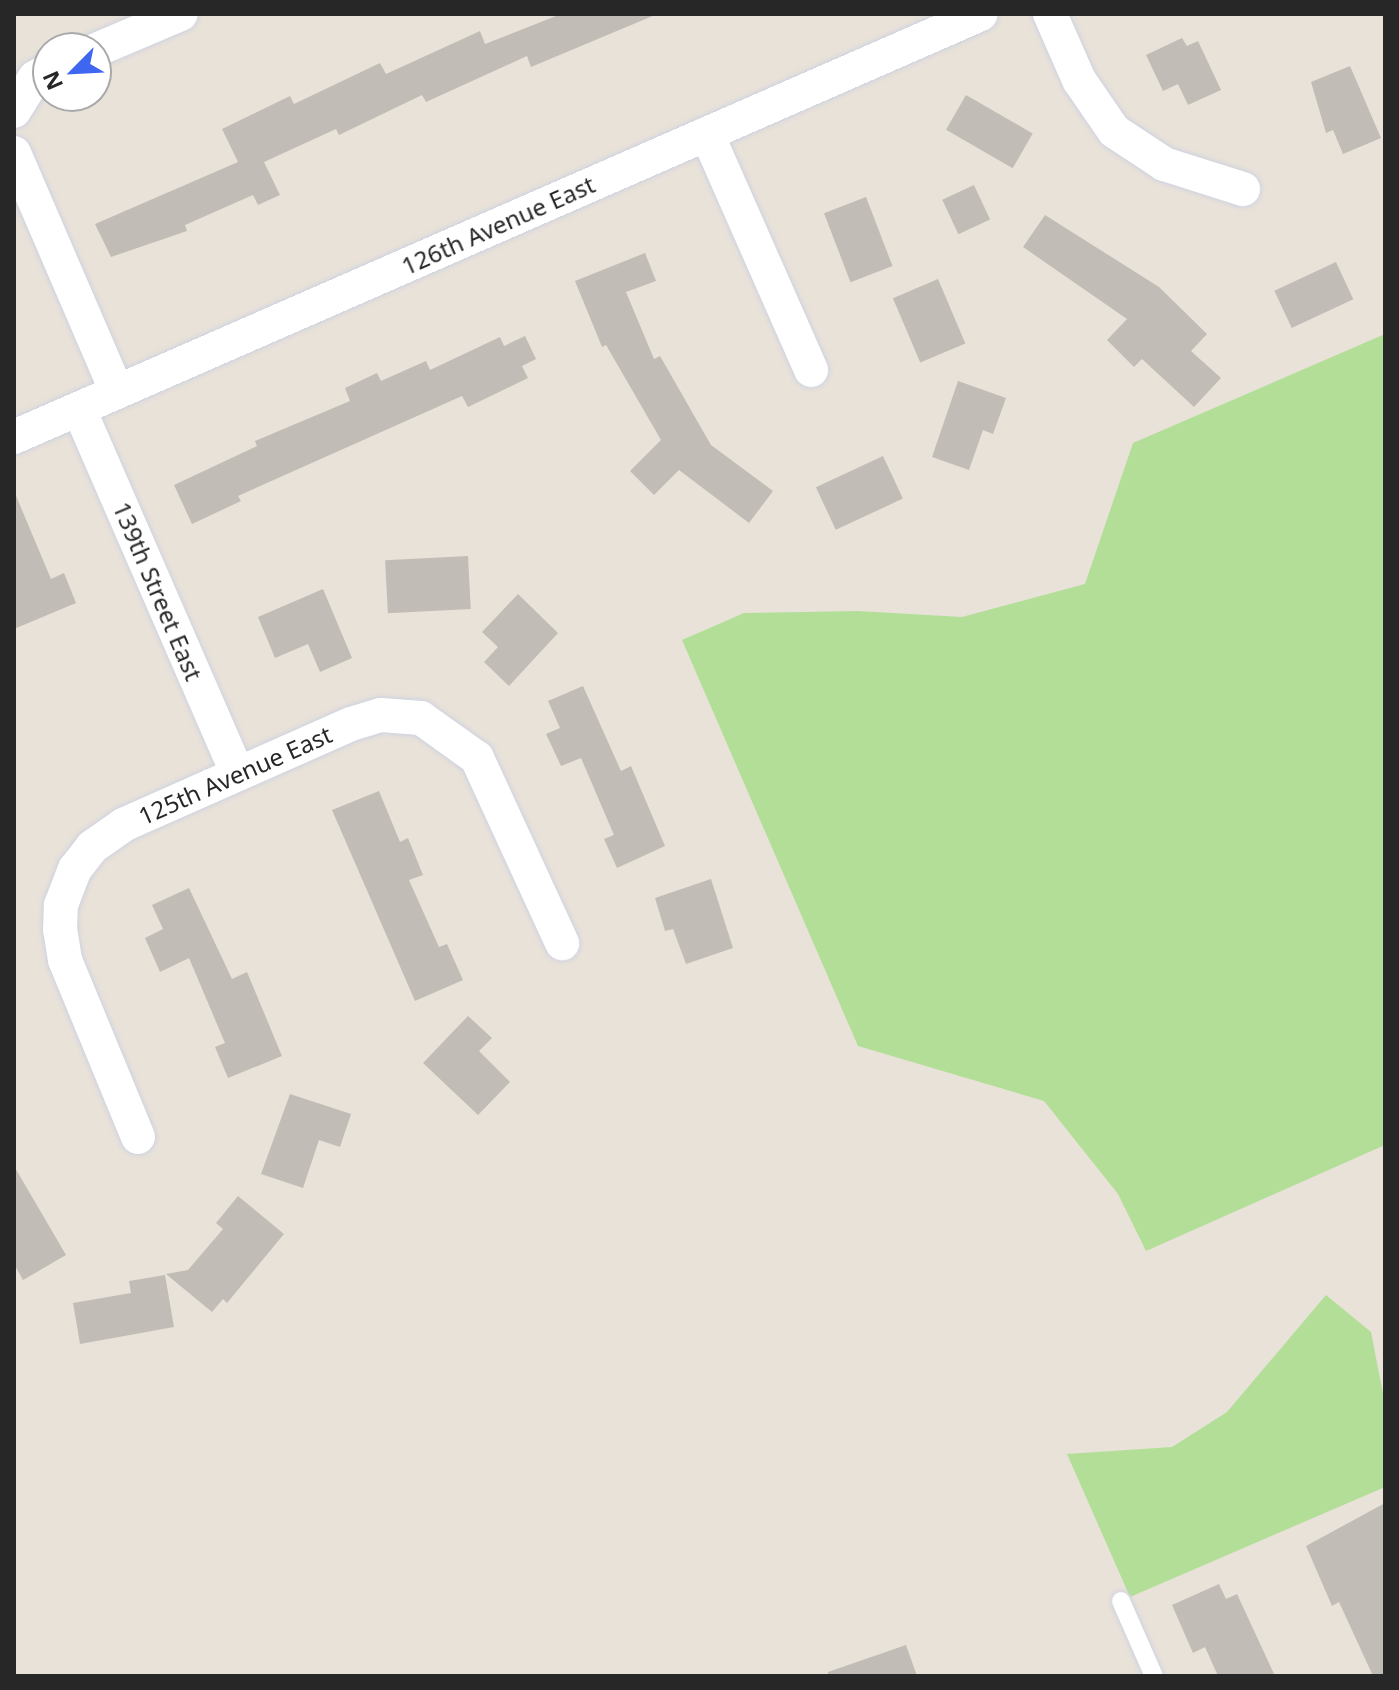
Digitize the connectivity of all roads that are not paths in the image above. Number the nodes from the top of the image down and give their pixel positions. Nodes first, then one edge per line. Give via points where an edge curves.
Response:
1 (181, 14) edge
2 (981, 14) edge
3 (1050, 14) edge
4 (112, 43) edge
5 (32, 83) edge
6 (16, 107) edge
7 (707, 134) junction
8 (14, 153) edge
9 (1243, 189) dead end
10 (811, 370) dead end
11 (117, 392) junction
12 (79, 409) junction
13 (14, 437) edge
14 (237, 773) junction
15 (562, 943) dead end
16 (138, 1137) dead end
17 (1121, 1601) dead end
18 (1154, 1676) edge

1 - 4 street
2 - 7 street, 126th Avenue East
3 - 9 street via 1079,80 1114,131 1153,159
5 - 6 street
7 - 10 street
7 - 11 street, 126th Avenue East
8 - 11 street
11 - 12 street, 126th Avenue East
12 - 13 street, 126th Avenue East
12 - 14 street, 139th Street East
14 - 15 street, 125th Avenue East via 381,715 421,718 466,745 491,782
14 - 16 street, 125th Avenue East via 123,825 92,847 66,886 60,930 65,960
17 - 18 lane

